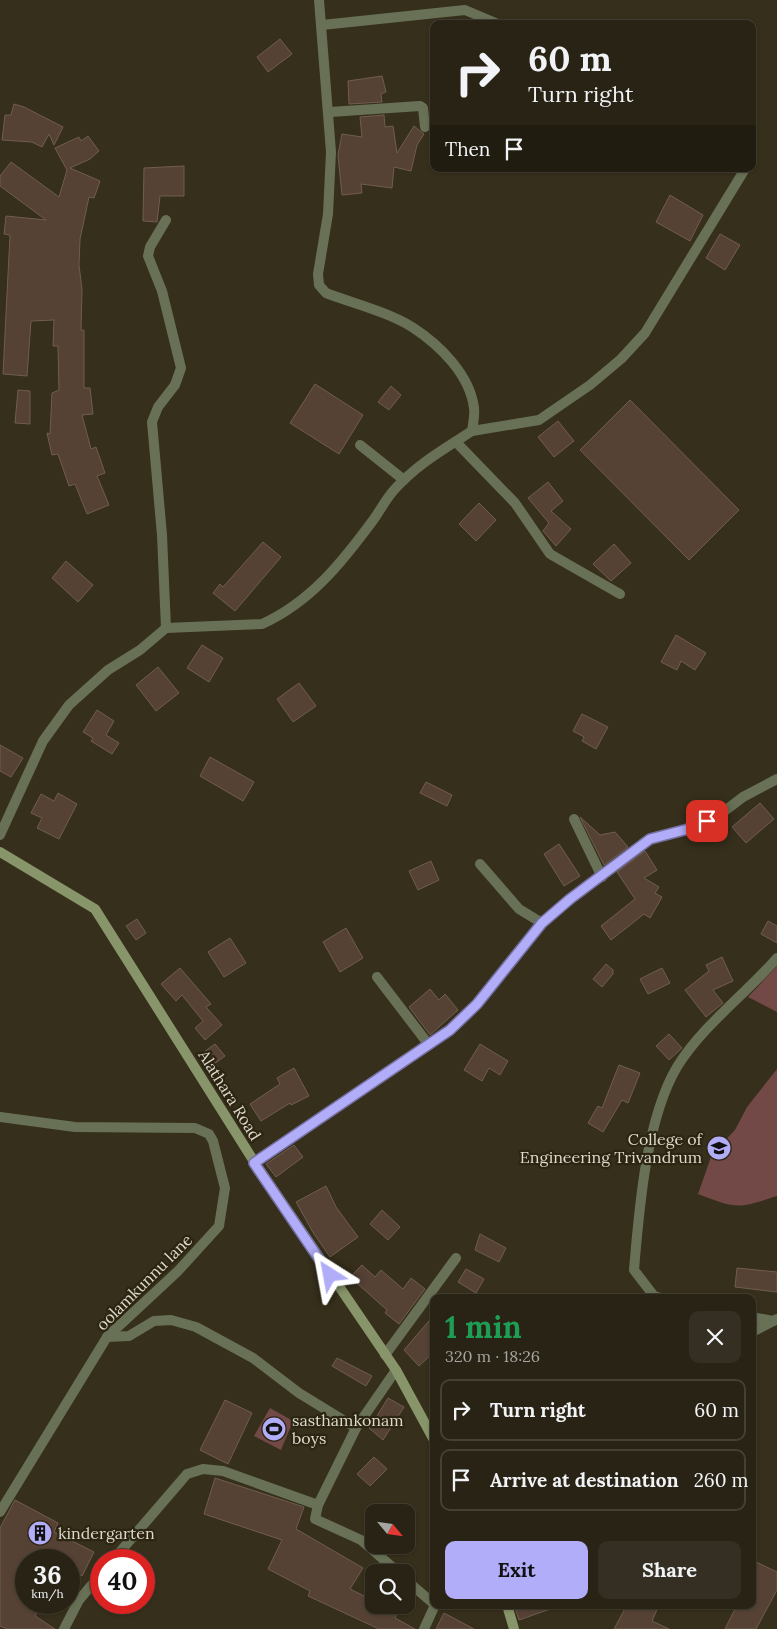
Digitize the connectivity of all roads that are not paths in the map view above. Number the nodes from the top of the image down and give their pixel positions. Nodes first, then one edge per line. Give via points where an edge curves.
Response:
1 (319, 0) edge
2 (489, 20) edge
3 (322, 25) junction
4 (330, 112) junction
5 (425, 127) dead end
6 (744, 172) edge
7 (166, 220) dead end
8 (472, 431) junction
9 (456, 442) junction
10 (360, 445) dead end
11 (404, 480) junction
12 (620, 594) dead end
13 (166, 628) junction
14 (777, 779) edge
15 (574, 819) dead end
16 (0, 835) edge
17 (0, 852) edge
18 (480, 864) dead end
19 (602, 877) junction
20 (542, 923) junction
21 (777, 958) edge
22 (376, 977) dead end
23 (429, 1045) junction
24 (0, 1117) edge
25 (254, 1163) junction
26 (456, 1258) dead end
27 (652, 1294) edge
28 (756, 1318) edge
29 (775, 1320) edge
30 (756, 1330) edge
31 (107, 1337) junction
32 (385, 1355) junction
33 (396, 1370) junction
34 (356, 1428) junction
35 (430, 1433) edge
36 (318, 1505) junction
37 (0, 1512) edge
38 (122, 1549) edge
39 (389, 1564) edge
40 (90, 1587) edge
41 (415, 1588) edge
42 (430, 1601) edge
43 (432, 1609) edge
44 (508, 1609) edge
45 (64, 1629) edge
46 (424, 1629) edge
47 (514, 1629) edge

1 - 3 street
2 - 3 street via 465,10
3 - 4 street
4 - 5 street via 420,106
4 - 8 street via 328,214 319,285 326,294 412,327 441,349 470,391 475,409
6 - 8 street via 645,333 622,359 539,420
7 - 13 street via 148,256 162,291 180,360 178,378 152,422
8 - 9 street
9 - 11 street via 418,465
9 - 12 street via 516,503 550,554
10 - 11 street
11 - 13 street via 333,572 302,601 276,618 262,624
13 - 16 street via 140,650 108,670 69,705 44,741
14 - 19 street via 692,828 650,839
15 - 19 street
17 - 25 street, Alathara Road via 95,909
18 - 20 street via 518,908
19 - 20 street
20 - 23 street via 477,1004
21 - 27 street via 707,1028 677,1067 663,1100 652,1138 639,1213 634,1270
22 - 23 street
23 - 25 street
24 - 31 street, oolamkunnu lane via 75,1127 185,1126 202,1130 213,1141 226,1188 219,1226 178,1271
25 - 32 street, Alathara Road
26 - 32 street
28 - 29 street
29 - 30 street
31 - 34 street via 129,1336 154,1321 171,1320 196,1327 253,1358 299,1393
31 - 37 street, oolamkunnu lane
32 - 33 street, Alathara Road
33 - 34 street
33 - 35 street, Alathara Road
34 - 36 street
36 - 38 street via 223,1471 203,1469 186,1474
36 - 39 street via 315,1519 361,1540
40 - 45 street via 79,1600
41 - 42 street
43 - 46 street
44 - 47 street

